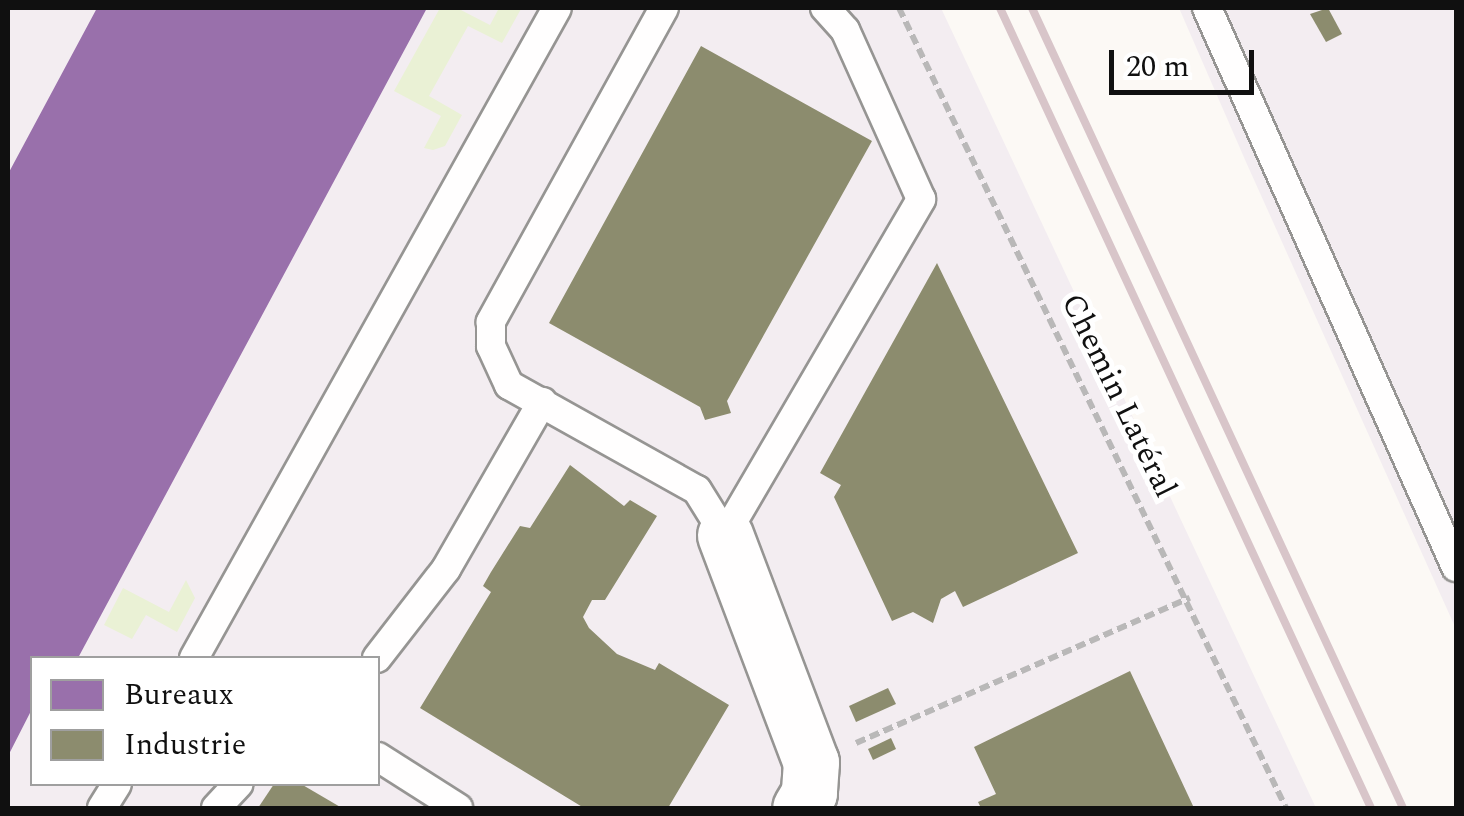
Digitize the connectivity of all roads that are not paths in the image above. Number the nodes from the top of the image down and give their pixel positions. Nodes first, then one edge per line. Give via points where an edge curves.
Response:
1 (557, 8) edge
2 (664, 8) edge
3 (825, 8) edge
4 (1207, 8) edge
5 (542, 402) junction
6 (725, 535) junction
7 (1456, 567) edge
8 (195, 656) edge
9 (379, 656) edge
10 (380, 758) edge
11 (806, 785) edge
12 (116, 786) edge
13 (236, 786) edge
14 (102, 808) edge
15 (216, 808) edge
16 (458, 808) edge

1 - 8 lane
2 - 5 lane via 490,322 498,370 509,385
3 - 6 lane via 845,30 921,199
4 - 7 lane
5 - 6 lane via 697,490
5 - 9 lane via 446,569
6 - 11 street
10 - 16 lane
12 - 14 lane
13 - 15 lane

